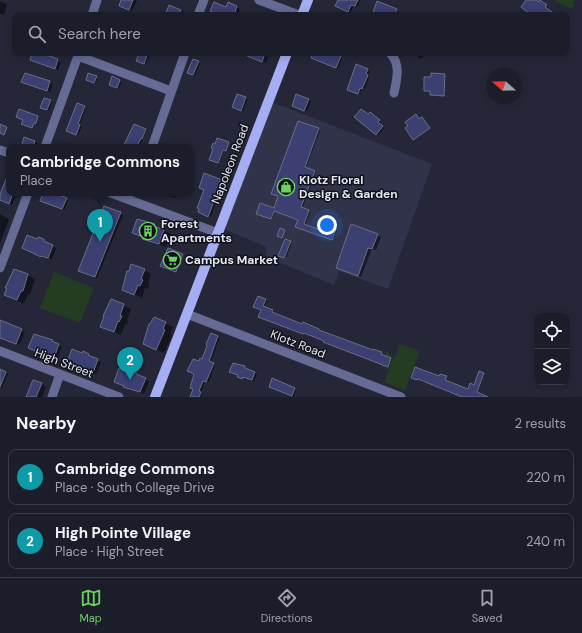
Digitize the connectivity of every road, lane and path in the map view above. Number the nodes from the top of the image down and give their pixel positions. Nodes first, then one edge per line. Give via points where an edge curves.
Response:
1 (97, 0) edge
2 (204, 0) edge
3 (259, 0) edge
4 (308, 0) edge
5 (93, 12) edge
6 (199, 12) edge
7 (292, 12) edge
8 (302, 12) edge
9 (77, 56) edge
10 (83, 56) edge
11 (184, 56) edge
12 (286, 56) edge
13 (393, 56) edge
14 (171, 92) junction
15 (394, 93) dead end
16 (46, 144) edge
17 (153, 144) edge
18 (27, 196) edge
19 (135, 197) edge
20 (218, 233) junction
21 (0, 268) edge
22 (187, 314) junction
23 (0, 351) edge
24 (60, 374) junction
25 (52, 397) edge
26 (119, 397) edge
27 (155, 397) edge
28 (401, 397) edge

1 - 5 street
2 - 6 street
3 - 7 street
4 - 8 main road
9 - 16 street
10 - 14 street
11 - 14 street
12 - 20 main road, Napoleon Road
13 - 15 street via 398,66
14 - 17 street
18 - 21 street
19 - 20 street
20 - 22 main road, Napoleon Road
22 - 27 main road, Napoleon Road
22 - 28 street, Klotz Road
23 - 24 street, High Street
24 - 25 street
24 - 26 street, High Street

